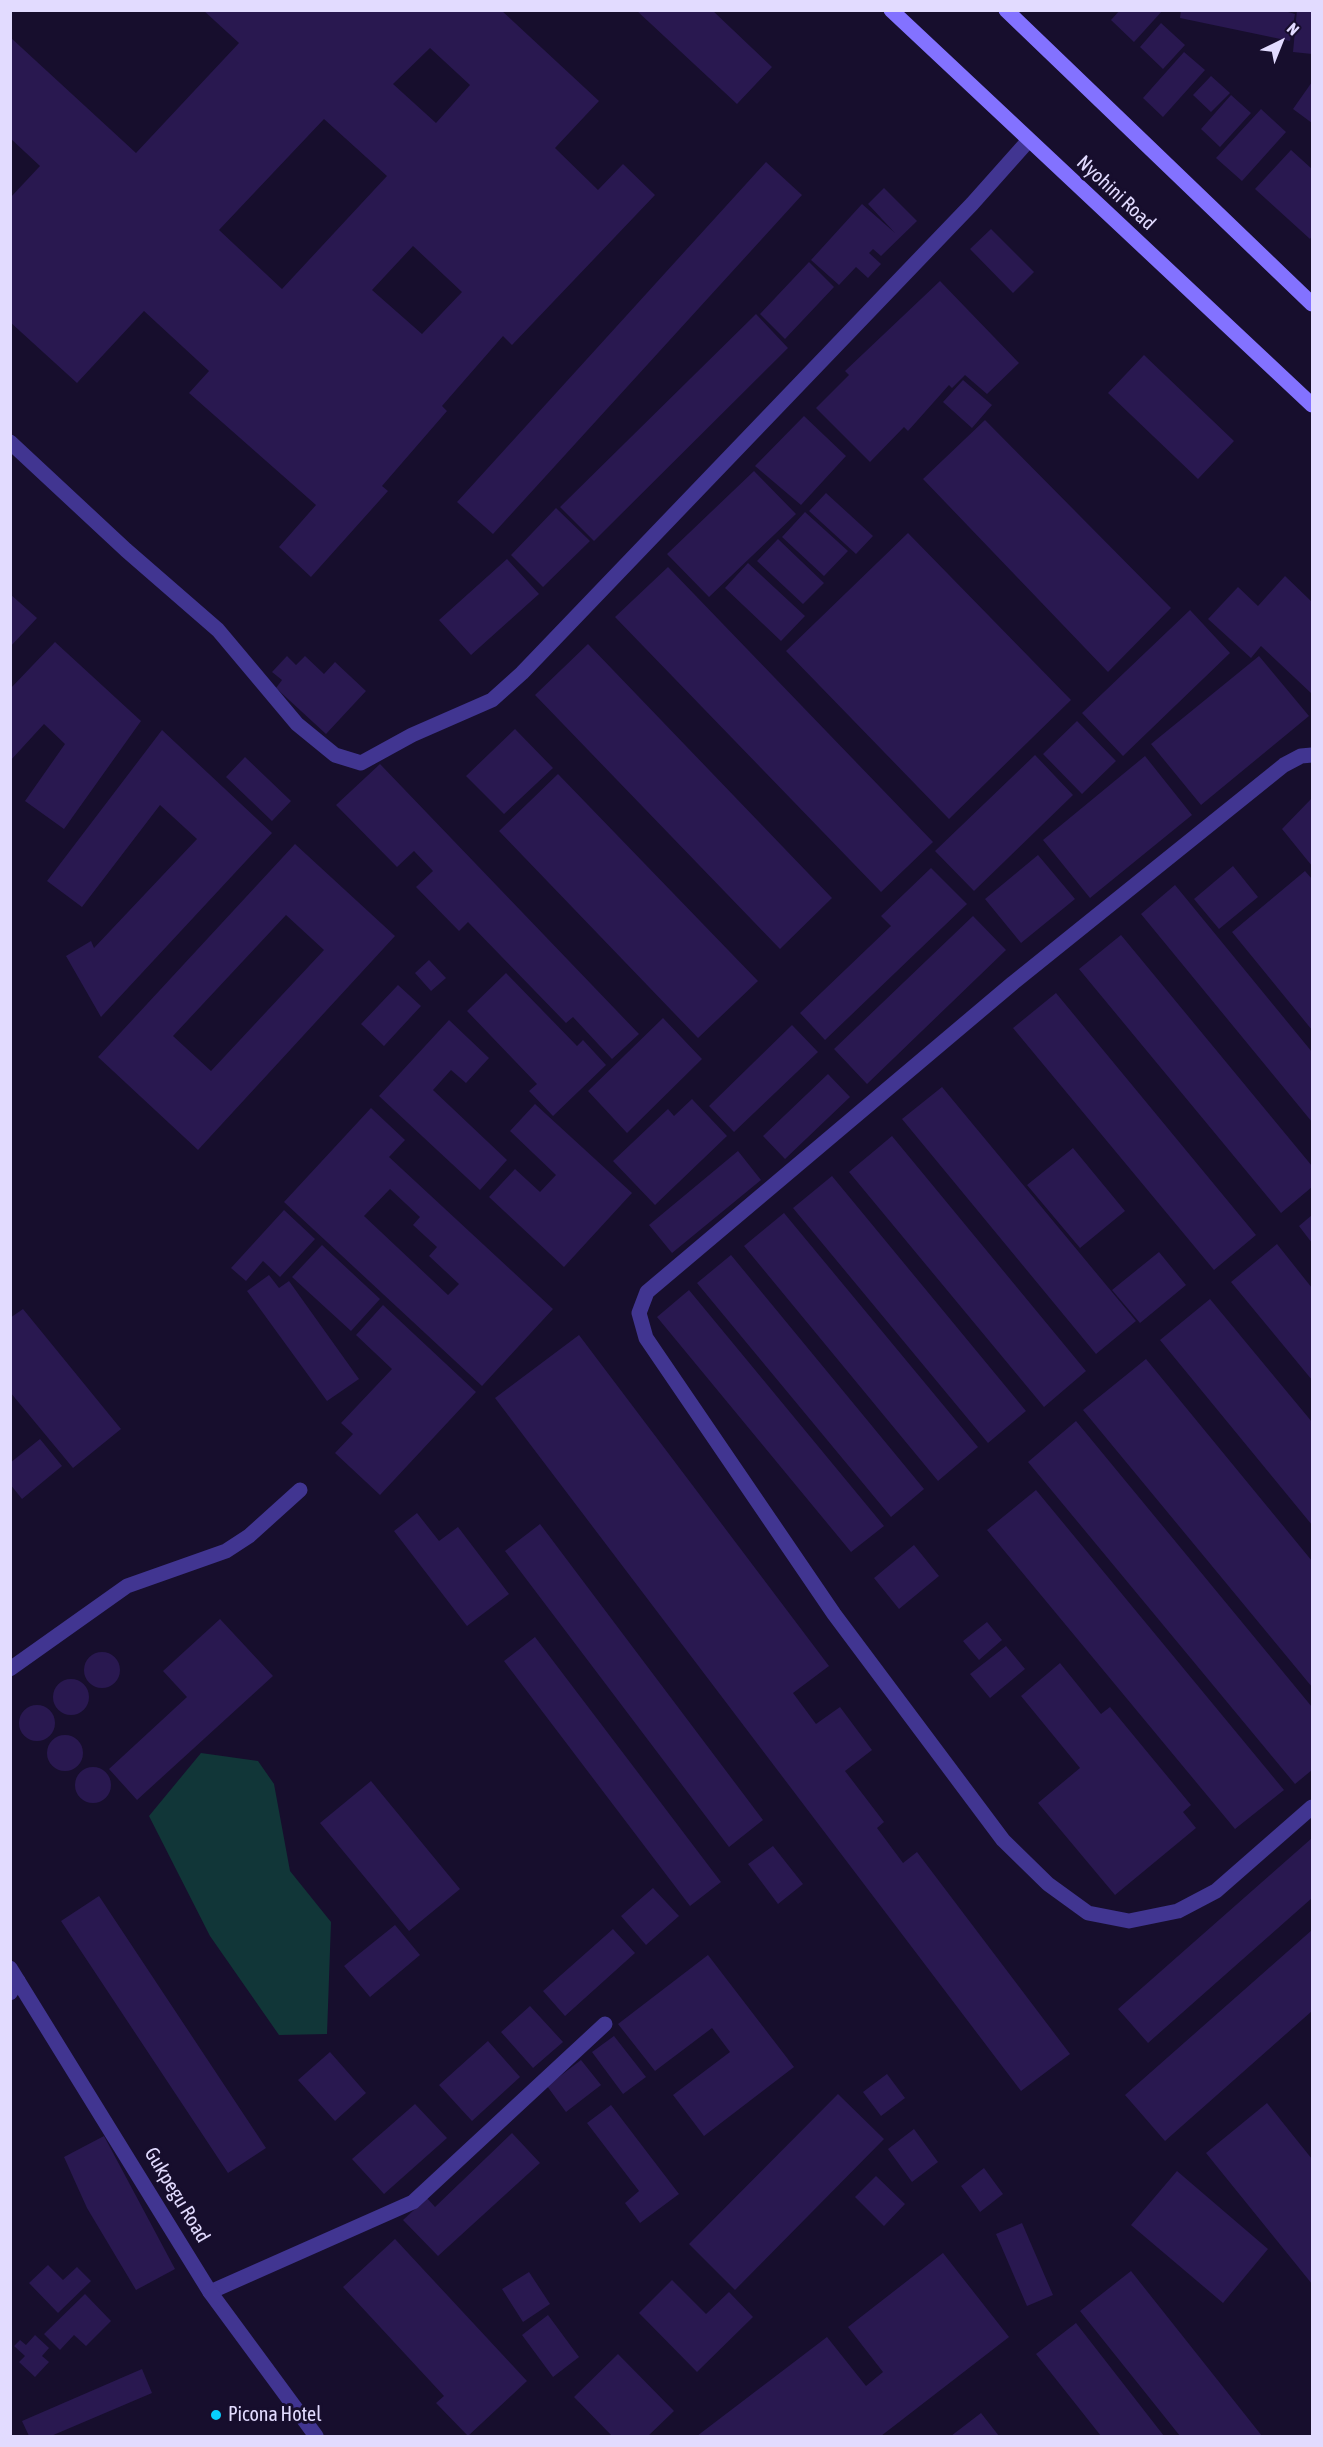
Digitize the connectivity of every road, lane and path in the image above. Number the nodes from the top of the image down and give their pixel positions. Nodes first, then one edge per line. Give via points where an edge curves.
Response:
1 (891, 10) edge
2 (1006, 10) edge
3 (1029, 140) junction
4 (1312, 304) edge
5 (1312, 405) edge
6 (10, 442) edge
7 (1312, 755) edge
8 (300, 1490) dead end
9 (10, 1669) edge
10 (1312, 1807) edge
11 (13, 1981) edge
12 (605, 2024) dead end
13 (210, 2292) junction
14 (316, 2436) edge

1 - 3 main road, Nyohini Road
2 - 4 main road
3 - 5 main road, Nyohini Road
3 - 6 street via 522,673 492,700 383,749 361,763 335,755 297,724 218,630
7 - 10 street via 1284,765 1013,983 647,1292 639,1313 646,1338 834,1614 1003,1840 1048,1884 1088,1913 1129,1921 1178,1911 1216,1890
8 - 9 street via 249,1536 226,1551 127,1586
11 - 13 street, Gukpegu Road via 115,2133
12 - 13 street via 413,2202
13 - 14 street, Gukpegu Road

